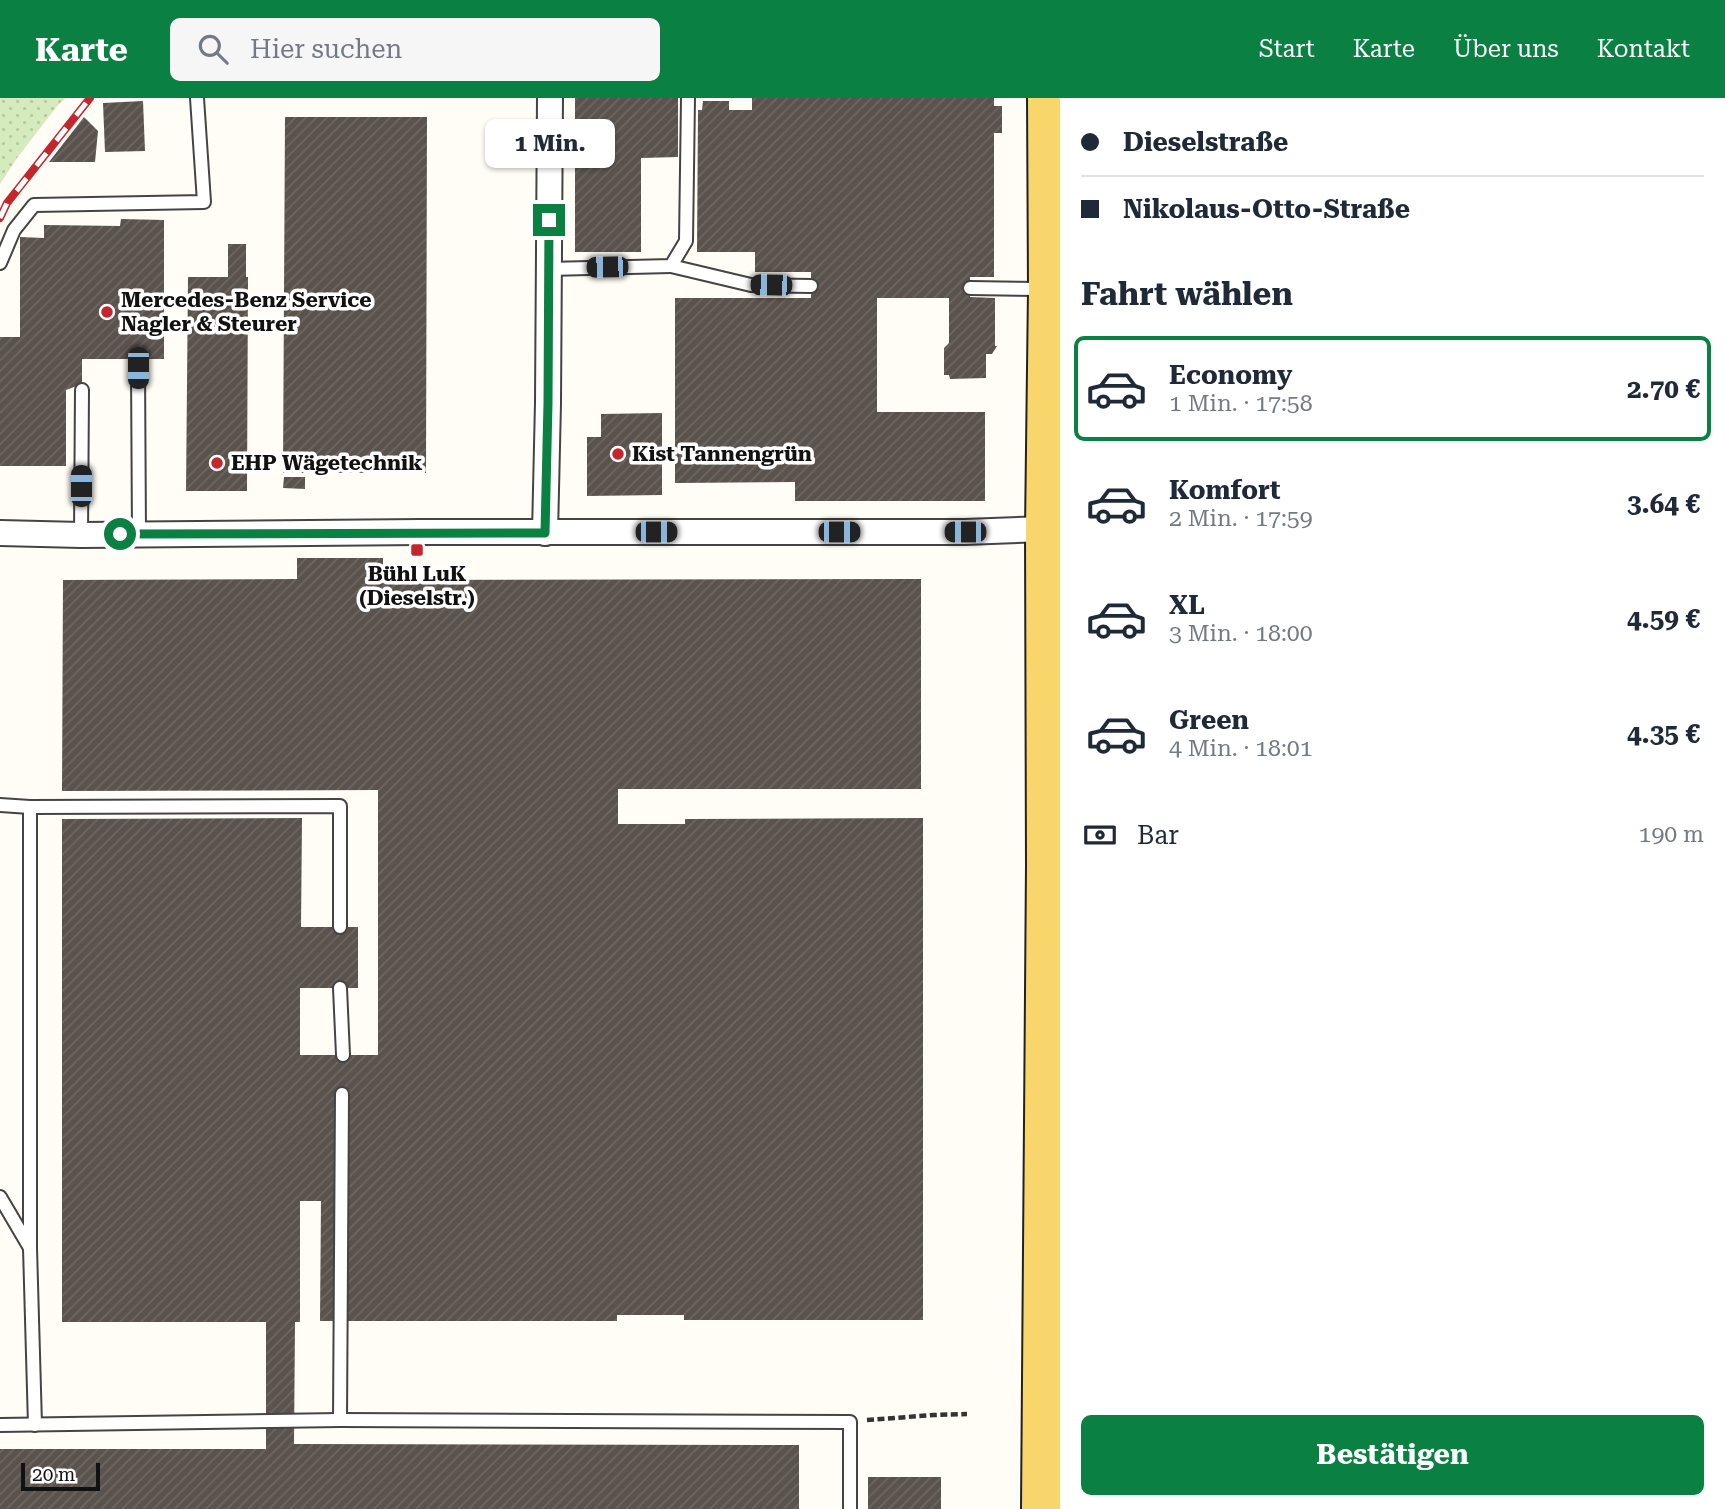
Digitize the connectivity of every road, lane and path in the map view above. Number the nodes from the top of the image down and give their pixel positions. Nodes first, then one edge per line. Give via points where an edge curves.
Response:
1 (197, 98) edge
2 (550, 98) edge
3 (688, 98) edge
4 (1047, 98) edge
5 (1054, 190) edge
6 (0, 263) edge
7 (671, 266) junction
8 (548, 269) junction
9 (811, 286) dead end
10 (970, 288) dead end
11 (1048, 289) junction
12 (1053, 340) edge
13 (138, 368) dead end
14 (82, 390) dead end
15 (1053, 429) edge
16 (1045, 529) junction
17 (0, 533) edge
18 (545, 533) junction
19 (139, 534) junction
20 (81, 535) junction
21 (0, 805) edge
22 (30, 807) junction
23 (1053, 822) edge
24 (340, 927) dead end
25 (340, 988) dead end
26 (342, 1055) dead end
27 (342, 1094) dead end
28 (0, 1197) edge
29 (30, 1248) junction
30 (967, 1414) dead end
31 (340, 1420) junction
32 (850, 1422) junction
33 (35, 1424) junction
34 (0, 1425) edge
35 (850, 1509) edge
36 (1041, 1509) edge

1 - 6 lane via 204,202 34,205 13,230
2 - 8 street
3 - 7 lane via 686,241
4 - 5 main road
5 - 11 main road
7 - 8 lane
7 - 9 lane via 751,285
8 - 18 street
10 - 11 lane
11 - 12 main road
12 - 15 main road
13 - 19 lane
14 - 20 lane
15 - 16 main road
16 - 18 street
16 - 23 main road
17 - 20 street
18 - 19 street
19 - 20 street
21 - 22 lane
22 - 24 lane via 340,806
22 - 29 lane
23 - 36 main road
25 - 26 lane
27 - 31 lane
28 - 29 lane
29 - 33 lane
30 - 32 path
31 - 32 lane
31 - 33 lane
32 - 35 lane
33 - 34 lane

